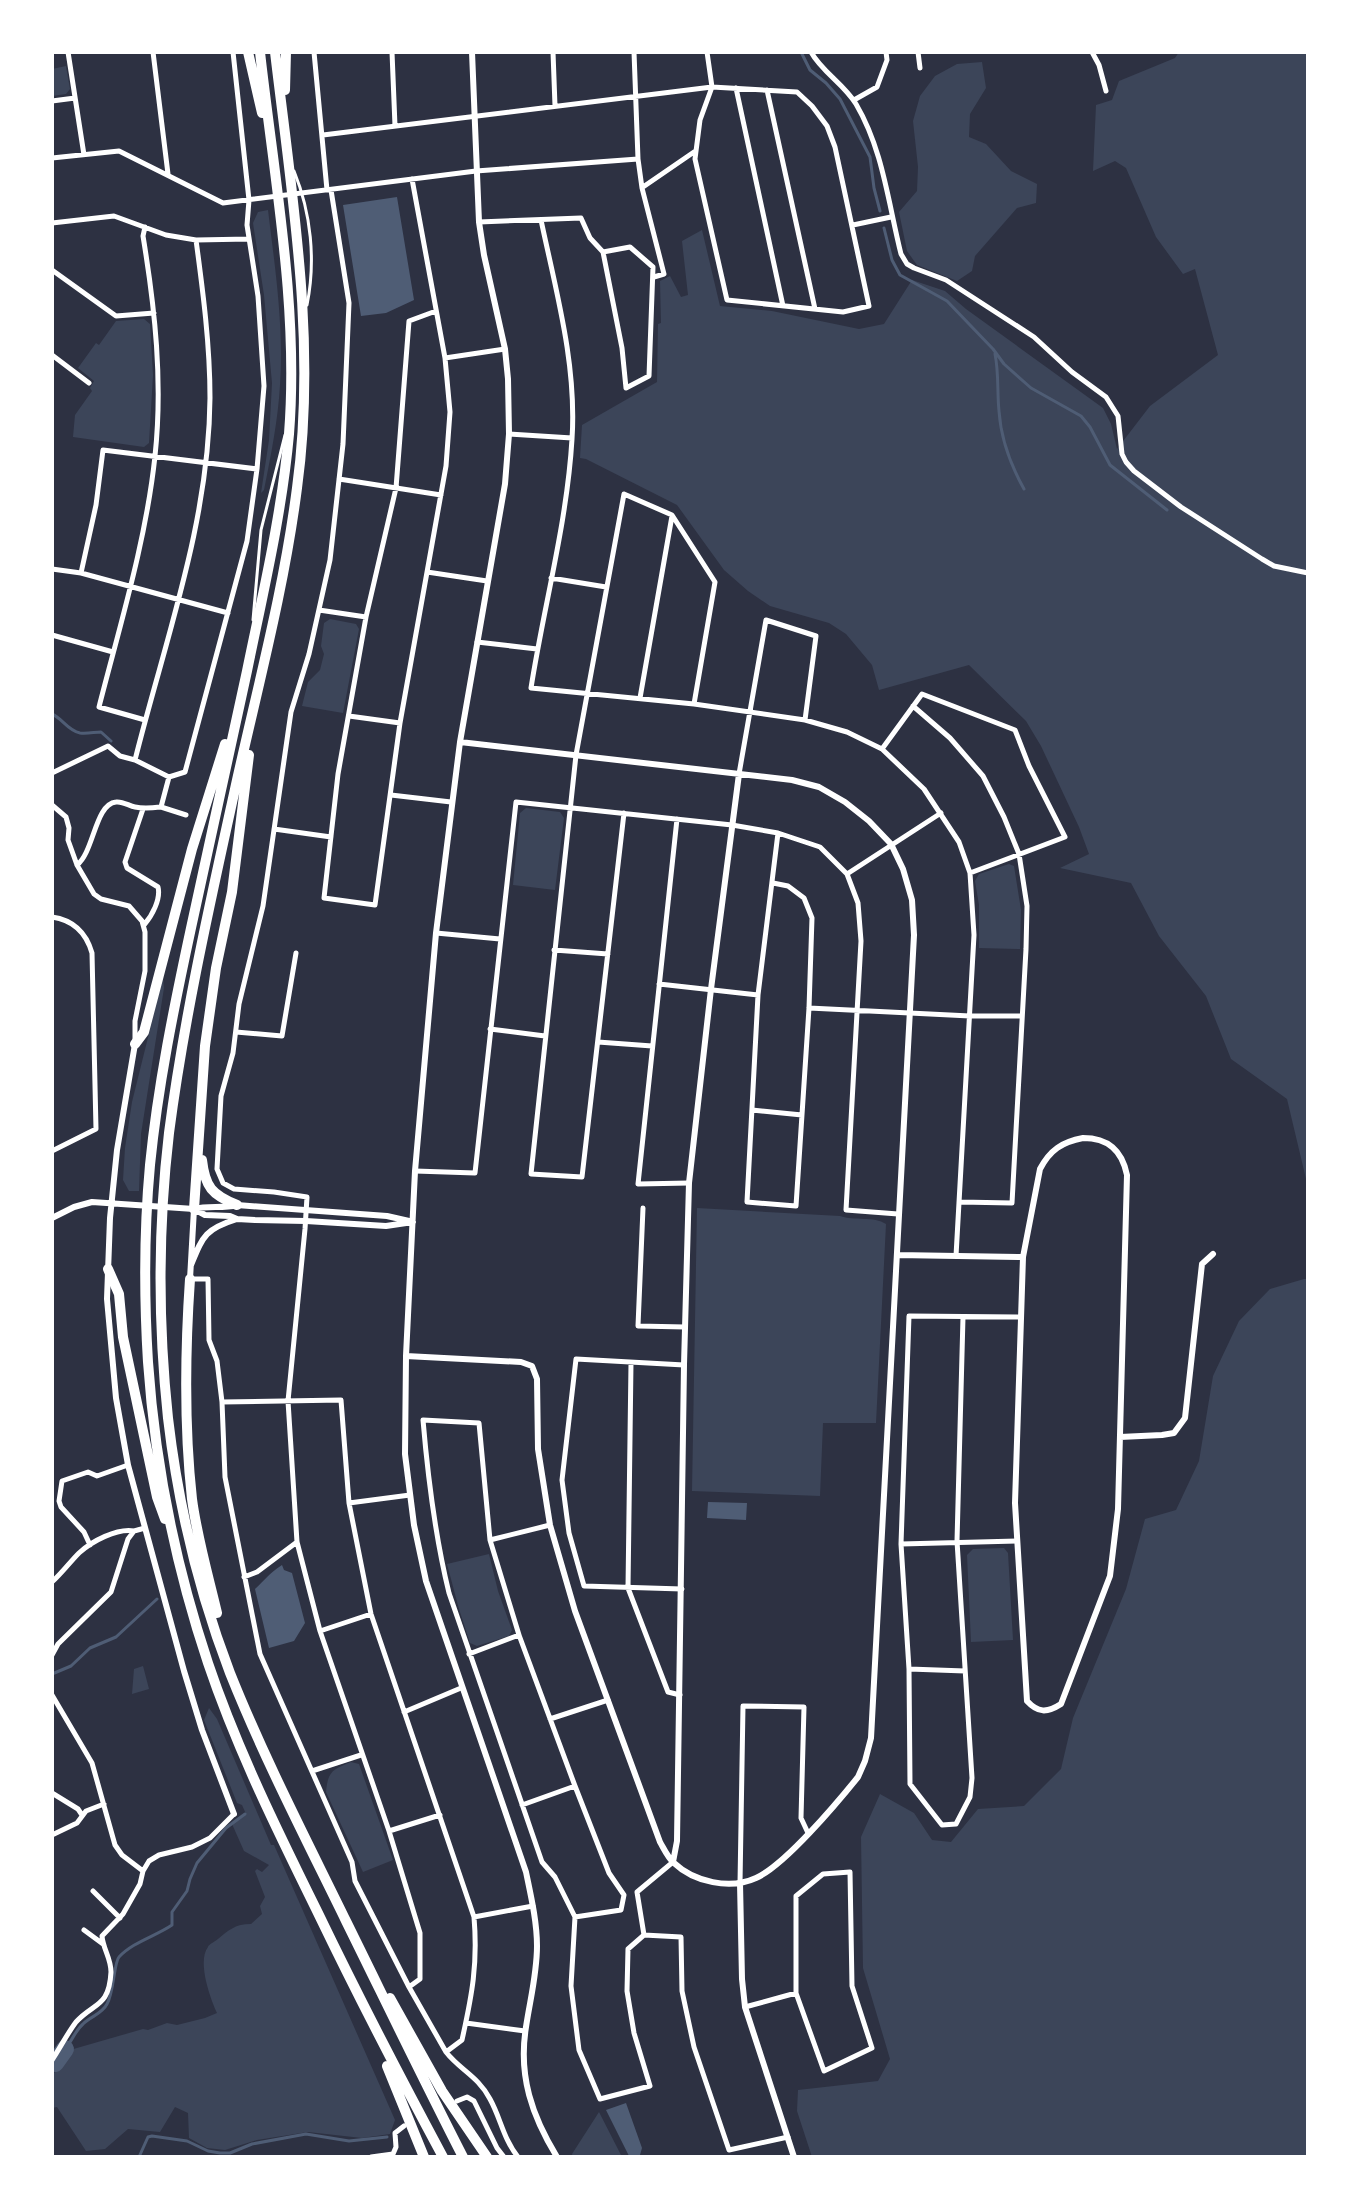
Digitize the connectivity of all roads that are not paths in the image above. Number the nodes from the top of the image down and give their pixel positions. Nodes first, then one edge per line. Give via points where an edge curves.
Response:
1 (68, 52) edge
2 (153, 52) edge
3 (233, 52) edge
4 (248, 52) edge
5 (260, 52) edge
6 (275, 52) edge
7 (286, 52) edge
8 (314, 52) edge
9 (392, 52) edge
10 (472, 52) edge
11 (553, 52) edge
12 (634, 52) edge
13 (707, 52) edge
14 (811, 52) edge
15 (886, 52) edge
16 (918, 52) edge
17 (1092, 52) edge
18 (920, 68) dead end
19 (712, 87) junction
20 (736, 88) junction
21 (767, 90) junction
22 (1106, 91) dead end
23 (636, 96) junction
24 (75, 98) junction
25 (854, 100) junction
26 (52, 101) edge
27 (555, 106) junction
28 (475, 116) junction
29 (395, 126) junction
30 (323, 135) junction
31 (286, 142) junction
32 (271, 146) junction
33 (695, 151) junction
34 (84, 155) junction
35 (52, 158) edge
36 (638, 159) junction
37 (476, 171) junction
38 (168, 175) junction
39 (412, 179) junction
40 (642, 188) junction
41 (326, 190) junction
42 (249, 200) junction
43 (891, 217) junction
44 (541, 220) junction
45 (479, 222) junction
46 (52, 223) edge
47 (853, 225) junction
48 (145, 227) junction
49 (249, 239) junction
50 (196, 240) junction
51 (603, 252) junction
52 (52, 270) edge
53 (654, 277) junction
54 (783, 306) junction
55 (815, 309) junction
56 (436, 311) junction
57 (154, 313) junction
58 (505, 349) junction
59 (52, 355) edge
60 (445, 358) junction
61 (89, 383) dead end
62 (509, 434) junction
63 (572, 438) junction
64 (155, 455) junction
65 (206, 462) junction
66 (257, 469) junction
67 (339, 479) junction
68 (396, 488) junction
69 (441, 495) junction
70 (672, 515) junction
71 (52, 569) edge
72 (427, 572) junction
73 (81, 573) junction
74 (1308, 573) edge
75 (551, 578) junction
76 (487, 581) junction
77 (129, 587) junction
78 (606, 587) junction
79 (179, 600) junction
80 (319, 610) junction
81 (228, 613) junction
82 (366, 617) junction
83 (52, 635) edge
84 (477, 642) junction
85 (537, 649) junction
86 (113, 652) junction
87 (586, 692) junction
88 (242, 695) junction
89 (640, 698) junction
90 (694, 704) junction
91 (255, 706) junction
92 (913, 706) junction
93 (750, 712) junction
94 (349, 716) junction
95 (145, 720) junction
96 (805, 720) junction
97 (400, 723) junction
98 (460, 742) junction
99 (882, 749) junction
100 (576, 755) junction
101 (135, 760) junction
102 (52, 773) edge
103 (739, 774) junction
104 (169, 777) junction
105 (391, 795) junction
106 (451, 802) junction
107 (52, 805) edge
108 (569, 806) junction
109 (161, 807) junction
110 (143, 809) junction
111 (624, 813) junction
112 (941, 813) junction
113 (186, 815) dead end
114 (677, 819) junction
115 (732, 825) junction
116 (274, 829) junction
117 (778, 833) junction
118 (331, 837) junction
119 (891, 844) junction
120 (1019, 854) junction
121 (77, 865) junction
122 (970, 873) junction
123 (847, 874) junction
124 (773, 883) junction
125 (52, 917) edge
126 (143, 926) junction
127 (436, 933) junction
128 (500, 939) junction
129 (554, 950) junction
130 (296, 953) dead end
131 (608, 954) junction
132 (659, 984) junction
133 (711, 989) junction
134 (758, 995) junction
135 (809, 1008) junction
136 (856, 1011) junction
137 (910, 1013) junction
138 (970, 1016) junction
139 (1022, 1016) junction
140 (490, 1029) junction
141 (236, 1032) junction
142 (545, 1036) junction
143 (598, 1042) junction
144 (135, 1044) junction
145 (652, 1046) junction
146 (752, 1110) junction
147 (802, 1115) junction
148 (199, 1130) junction
149 (52, 1151) edge
150 (415, 1171) junction
151 (689, 1183) junction
152 (960, 1202) junction
153 (112, 1204) junction
154 (237, 1205) junction
155 (643, 1208) dead end
156 (190, 1209) junction
157 (307, 1212) junction
158 (898, 1214) junction
159 (52, 1218) edge
160 (237, 1219) junction
161 (306, 1221) junction
162 (413, 1222) junction
163 (1213, 1254) dead end
164 (897, 1255) junction
165 (956, 1256) junction
166 (1023, 1257) junction
167 (191, 1265) junction
168 (108, 1269) junction
169 (190, 1279) junction
170 (963, 1317) junction
171 (1021, 1317) junction
172 (685, 1327) junction
173 (406, 1356) junction
174 (631, 1363) junction
175 (684, 1365) junction
176 (288, 1401) junction
177 (222, 1402) junction
178 (1120, 1437) junction
179 (128, 1465) junction
180 (410, 1495) junction
181 (349, 1503) junction
182 (550, 1525) junction
183 (145, 1528) junction
184 (134, 1531) junction
185 (490, 1540) junction
186 (957, 1541) junction
187 (1017, 1541) junction
188 (297, 1542) junction
189 (901, 1544) junction
190 (90, 1545) junction
191 (183, 1574) junction
192 (244, 1577) junction
193 (52, 1582) edge
194 (628, 1588) junction
195 (682, 1589) junction
196 (371, 1614) junction
197 (320, 1631) junction
198 (519, 1635) junction
199 (469, 1654) junction
200 (52, 1655) edge
201 (229, 1669) junction
202 (909, 1669) junction
203 (965, 1671) junction
204 (461, 1688) junction
205 (52, 1695) edge
206 (680, 1695) junction
207 (608, 1700) junction
208 (404, 1712) junction
209 (550, 1719) junction
210 (361, 1755) junction
211 (312, 1771) junction
212 (575, 1786) junction
213 (52, 1793) edge
214 (104, 1804) junction
215 (522, 1805) junction
216 (234, 1814) joint
217 (82, 1815) junction
218 (440, 1815) junction
219 (389, 1831) junction
220 (808, 1833) junction
221 (52, 1835) edge
222 (673, 1862) junction
223 (143, 1871) junction
224 (740, 1883) junction
225 (93, 1891) dead end
226 (533, 1906) junction
227 (474, 1917) junction
228 (575, 1917) junction
229 (120, 1918) junction
230 (84, 1930) dead end
231 (644, 1935) junction
232 (104, 1945) junction
233 (363, 1956) junction
234 (409, 1987) junction
235 (796, 1993) junction
236 (745, 2007) junction
237 (466, 2023) junction
238 (525, 2031) junction
239 (379, 2038) junction
240 (446, 2052) junction
241 (52, 2060) edge
242 (457, 2101) dead end
243 (404, 2126) dead end
244 (788, 2137) junction
245 (371, 2157) edge
246 (424, 2157) edge
247 (443, 2157) edge
248 (463, 2157) edge
249 (487, 2157) edge
250 (504, 2157) edge
251 (518, 2157) edge
252 (557, 2157) edge
253 (794, 2157) edge

1 - 24 street
2 - 38 street
3 - 42 street
4 - 32 highway
5 - 32 highway
6 - 31 highway
7 - 31 highway
8 - 30 street
9 - 29 street
10 - 28 street
11 - 27 street
12 - 23 street
13 - 19 street
14 - 25 street
15 - 25 street via 877,87
16 - 18 street
17 - 22 street
19 - 20 street
19 - 23 street
19 - 33 street
20 - 21 street
20 - 54 street
21 - 47 street via 797,92 827,126
21 - 55 street
23 - 27 street
23 - 36 street
24 - 26 street
24 - 34 street
25 - 43 street via 874,138
27 - 28 street
28 - 29 street
28 - 37 street
29 - 30 street
30 - 41 street
31 - 91 highway via 304,318 304,419 298,488
32 - 88 highway via 290,324 289,420 282,486
33 - 40 street
33 - 54 street via 727,300
34 - 35 street
34 - 38 street via 119,151
36 - 37 street
36 - 40 street
37 - 39 street
37 - 45 street
38 - 42 street via 223,203
39 - 41 street
39 - 56 street
40 - 53 street via 664,274
41 - 42 street
41 - 67 street via 349,303
42 - 49 street
43 - 47 street
43 - 74 street via 907,264 946,280 1034,337 1106,397 1118,416 1122,454 1134,471 1262,559
44 - 45 street
44 - 51 street via 581,218
44 - 63 street via 564,328
45 - 58 street
46 - 48 street via 114,216
47 - 55 street via 869,306 843,312
48 - 50 street
48 - 57 street
49 - 50 street
49 - 66 street via 264,386
50 - 65 street via 210,397
51 - 53 street via 630,247 653,267
51 - 53 street via 626,388 649,376
52 - 57 street via 116,316
54 - 55 street
56 - 60 street
56 - 68 street via 409,321
57 - 64 street
58 - 60 street
58 - 62 street
59 - 61 street
60 - 69 street via 450,412
62 - 63 street
62 - 76 street
63 - 75 street
64 - 65 street
64 - 73 street via 103,450
64 - 77 street
65 - 66 street
65 - 79 street
66 - 81 street via 247,541
67 - 68 street
67 - 80 street
68 - 69 street
68 - 82 street
69 - 72 street
70 - 78 street via 624,494
70 - 89 street
70 - 90 street via 715,582
71 - 73 street
72 - 76 street
72 - 97 street
73 - 77 street
75 - 78 street
75 - 85 street
76 - 84 street
77 - 79 street
77 - 86 street
78 - 87 street
79 - 81 street
79 - 95 street
80 - 82 street
80 - 116 street via 291,712
81 - 104 street via 185,772
82 - 94 street
83 - 86 street
84 - 85 street
84 - 98 street
85 - 87 street via 531,688
86 - 95 street via 99,707
87 - 89 street
87 - 100 street
88 - 144 highway via 192,849 144,1032
88 - 191 highway via 163,1066 150,1165 149,1368 159,1456
89 - 90 street
90 - 93 street
91 - 148 highway via 232,892 205,1046
91 - 201 highway via 186,1023 168,1139 162,1223 169,1419 201,1584
92 - 99 street
92 - 120 street via 983,776
92 - 120 street via 922,694 1015,730 1065,837
93 - 96 street
93 - 96 street via 766,620 816,636
93 - 103 street
94 - 97 street
94 - 118 street
95 - 101 street
96 - 99 street
97 - 105 street
98 - 100 street
98 - 106 street
99 - 112 street
100 - 103 street
100 - 108 street
101 - 102 street via 108,746
101 - 104 street
103 - 115 street
103 - 119 street via 819,787 869,821
104 - 109 street
105 - 106 street
105 - 118 street via 375,905 324,898
106 - 127 street
107 - 121 street via 66,817
108 - 111 street
108 - 128 street via 516,802
108 - 129 street
109 - 110 street
109 - 113 street
110 - 121 street via 116,802 107,806
110 - 126 street via 125,862 160,892
111 - 114 street
111 - 131 street
112 - 119 street
112 - 122 street
114 - 115 street
114 - 132 street
115 - 117 street
115 - 133 street
116 - 118 street
116 - 141 street
117 - 123 street via 820,847
117 - 124 street
119 - 123 street
119 - 137 street via 912,900
120 - 122 street
120 - 139 street via 1027,906
121 - 126 street via 97,898 129,906
122 - 138 street
123 - 136 street via 858,903 861,941
124 - 134 street
124 - 135 street via 804,898 812,918
125 - 149 street via 80,930 92,953 96,1129
126 - 144 street via 145,971
127 - 128 street
127 - 150 street
128 - 140 street
129 - 131 street
129 - 142 street
130 - 141 street via 282,1036
131 - 143 street
132 - 133 street
132 - 145 street
133 - 134 street
133 - 151 street
134 - 146 street
135 - 136 street
135 - 147 street
136 - 137 street
136 - 158 street via 846,1210
137 - 138 street
137 - 158 street
138 - 139 street
138 - 152 street
139 - 152 street via 1012,1203
140 - 142 street
140 - 150 street via 475,1173
141 - 157 street via 221,1096 217,1169 223,1183 234,1189 307,1197
142 - 143 street via 531,1174 582,1177
143 - 145 street
144 - 153 street
145 - 151 street via 638,1184
146 - 147 street
146 - 147 street via 747,1202 796,1206
148 - 154 highway via 207,1183 216,1195
148 - 156 highway
150 - 162 street
151 - 172 street
152 - 165 street
153 - 156 street
153 - 159 street via 83,1204
153 - 168 street
154 - 156 street
154 - 157 street
155 - 172 street via 638,1326
156 - 160 street
156 - 167 street
157 - 161 street
157 - 162 street
158 - 164 street
160 - 161 street
160 - 167 street via 205,1234
161 - 162 street via 386,1226
161 - 176 street
162 - 173 street
163 - 178 street via 1202,1264 1185,1418 1174,1433
164 - 165 street
164 - 220 street via 871,1738 858,1777
165 - 166 street
166 - 171 street
166 - 178 street via 1046,1156 1066,1141 1083,1138 1110,1145 1125,1163 1127,1175
167 - 169 street
168 - 179 street via 113,1375
168 - 191 highway via 119,1294 157,1497
169 - 177 street via 208,1279 209,1340
169 - 201 highway via 186,1333 193,1502
170 - 171 street
170 - 186 street
170 - 189 street via 909,1316
171 - 187 street
172 - 175 street
173 - 180 street
173 - 182 street via 532,1366
174 - 175 street
174 - 194 street
174 - 194 street via 576,1359 562,1480 584,1586
175 - 195 street
176 - 177 street
176 - 181 street via 341,1400
176 - 188 street
177 - 192 street via 225,1477
178 - 187 street via 1110,1576 1061,1704 1052,1710 1034,1709 1027,1701
179 - 183 street
179 - 190 street via 62,1481 61,1507
180 - 181 street
180 - 204 street via 426,1581
181 - 196 street
182 - 185 street
182 - 207 street
183 - 184 street
183 - 216 street via 194,1706
184 - 190 street
184 - 200 street via 111,1592
185 - 198 street
185 - 199 street via 479,1423 423,1420 439,1553
186 - 187 street
186 - 189 street
186 - 203 street
188 - 192 street
188 - 197 street
189 - 202 street
190 - 193 street
191 - 239 highway via 237,1739
192 - 211 street via 260,1654
194 - 195 street
194 - 206 street via 668,1692
195 - 206 street
196 - 197 street
196 - 208 street
197 - 210 street
198 - 199 street
198 - 209 street
199 - 215 street
201 - 233 highway
202 - 203 street
202 - 203 street via 910,1784 942,1825 956,1824 970,1797
204 - 208 street
204 - 226 street via 526,1872
205 - 214 street via 92,1763
206 - 222 street
207 - 209 street
207 - 222 street via 660,1842
208 - 218 street
209 - 212 street
210 - 211 street
210 - 219 street
211 - 234 street via 352,1862 355,1881
212 - 215 street
212 - 228 street via 609,1873 624,1895 621,1910
213 - 217 street
214 - 217 street
214 - 223 street via 117,1849
215 - 228 street via 542,1862
216 - 223 street via 210,1838 153,1857
217 - 221 street
218 - 219 street
218 - 227 street
219 - 234 street via 420,1933 420,1979
220 - 224 street via 775,1866
220 - 224 street via 801,1818 804,1707 743,1706
222 - 224 street via 698,1878
222 - 231 street via 637,1892
223 - 229 street
224 - 236 street
225 - 229 street
226 - 227 street
226 - 238 street via 536,1972
227 - 237 street via 477,1949
228 - 231 street via 571,1986 579,2050 600,2099 650,2086 627,1991 628,1949
229 - 232 street via 104,1933
230 - 232 street
231 - 244 street via 681,1937 682,1991 694,2047 729,2150
232 - 241 street via 111,1963 105,1997 77,2021
233 - 248 highway
233 - 249 highway
234 - 240 street
235 - 235 street via 796,1896 823,1874 850,1872 852,1986 872,2048 824,2071
235 - 236 street
236 - 244 street
237 - 238 street
237 - 240 street via 462,2040
238 - 252 street via 525,2084
239 - 246 highway
239 - 247 highway
240 - 251 street via 490,2099
242 - 250 street via 474,2101
243 - 245 street via 395,2133 393,2154
244 - 253 street

